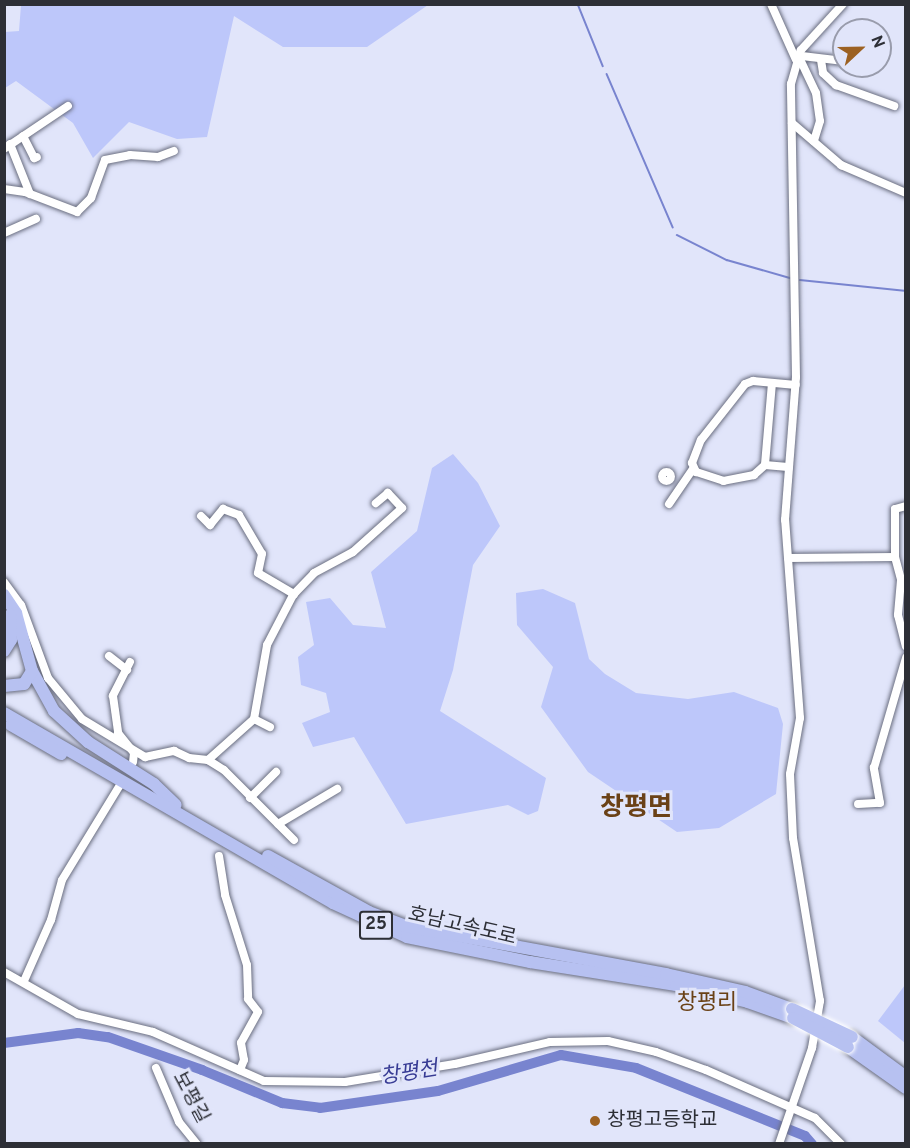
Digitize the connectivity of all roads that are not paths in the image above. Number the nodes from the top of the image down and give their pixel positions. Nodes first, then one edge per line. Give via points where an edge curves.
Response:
1 (771, 4) edge
2 (843, 4) edge
3 (797, 57) junction
4 (821, 60) junction
5 (832, 60) edge
6 (894, 105) dead end
7 (68, 106) dead end
8 (792, 123) junction
9 (23, 136) junction
10 (814, 141) junction
11 (8, 146) edge
12 (174, 151) dead end
13 (38, 157) dead end
14 (4, 189) edge
15 (906, 193) edge
16 (30, 194) junction
17 (36, 219) dead end
18 (4, 234) edge
19 (772, 383) junction
20 (796, 385) junction
21 (765, 465) junction
22 (788, 467) junction
23 (693, 469) junction
24 (669, 479) dead end
25 (680, 486) junction
26 (376, 503) dead end
27 (669, 504) dead end
28 (906, 506) edge
29 (201, 516) dead end
30 (895, 557) junction
31 (788, 558) junction
32 (4, 582) edge
33 (294, 594) junction
34 (4, 595) edge
35 (4, 606) edge
36 (906, 646) edge
37 (4, 651) edge
38 (109, 656) dead end
39 (906, 658) edge
40 (32, 671) junction
41 (4, 686) edge
42 (4, 704) edge
43 (4, 712) edge
44 (254, 719) junction
45 (4, 722) edge
46 (270, 728) dead end
47 (133, 757) junction
48 (208, 760) junction
49 (99, 766) junction
50 (276, 772) dead end
51 (120, 785) dead end
52 (337, 789) dead end
53 (250, 798) junction
54 (858, 804) dead end
55 (176, 805) junction
56 (278, 824) junction
57 (294, 840) dead end
58 (219, 856) dead end
59 (4, 972) edge
60 (24, 981) junction
61 (792, 1013) junction
62 (850, 1042) junction
63 (156, 1068) dead end
64 (240, 1070) junction
65 (906, 1077) edge
66 (906, 1088) edge
67 (794, 1110) junction
68 (197, 1143) edge
69 (780, 1143) edge
70 (841, 1143) edge

1 - 3 street
2 - 3 street
3 - 4 street
3 - 8 street
3 - 10 street via 816,93 820,121
4 - 5 street
4 - 6 street via 823,73 836,86
7 - 9 street
8 - 10 street
8 - 20 street
9 - 11 street
9 - 13 street via 33,158
10 - 15 street via 860,176
11 - 16 street
12 - 16 street via 158,157 130,154 105,160 91,198 77,212
14 - 16 street
17 - 18 street
19 - 20 street
19 - 21 street
19 - 23 street via 750,382 740,389 697,447
20 - 22 street
21 - 22 street
21 - 23 street via 754,475 724,481
22 - 31 street
23 - 25 street
24 - 25 street
25 - 27 street
26 - 33 street via 388,493 402,508 352,552 314,573
28 - 30 street via 895,509
29 - 33 street via 210,525 223,509 239,515 262,554 258,573
30 - 31 street
30 - 36 street via 901,580 898,615
31 - 67 street via 800,718 790,774 793,838 820,1001 812,1048
32 - 47 street via 21,605 48,678 62,698 82,719
33 - 44 street via 267,645
34 - 40 highway via 16,613
35 - 37 highway via 12,628
38 - 47 street via 128,666 113,696 118,733
39 - 54 street via 874,768 880,803
40 - 41 highway via 24,684
40 - 55 highway via 42,693 72,728 154,784
42 - 55 highway, 호남고속도로 / 25
43 - 49 highway, 호남고속도로 / 25
44 - 46 street
44 - 48 street
45 - 49 highway via 65,756
47 - 48 street via 174,751
48 - 53 street via 224,770
49 - 61 highway, 호남고속도로 / 25 via 333,903 407,938 676,985
50 - 53 street
51 - 60 street via 62,880 51,920
52 - 56 street
53 - 56 street
55 - 61 highway, 호남고속도로 / 25 via 332,892 405,926 666,974 745,992
56 - 57 street
58 - 64 street via 225,895 247,965 248,999 258,1012 241,1043 244,1060
59 - 60 street
60 - 64 street via 78,1014 153,1032
61 - 62 highway, 호남고속도로 / 25, bridge
62 - 65 highway, 호남고속도로 / 25
62 - 66 highway, 호남고속도로 / 25
63 - 68 street, 보평길 via 179,1122
64 - 67 street via 264,1081 345,1082 455,1064 550,1042 590,1039 656,1052
67 - 69 street
67 - 70 street via 822,1124

